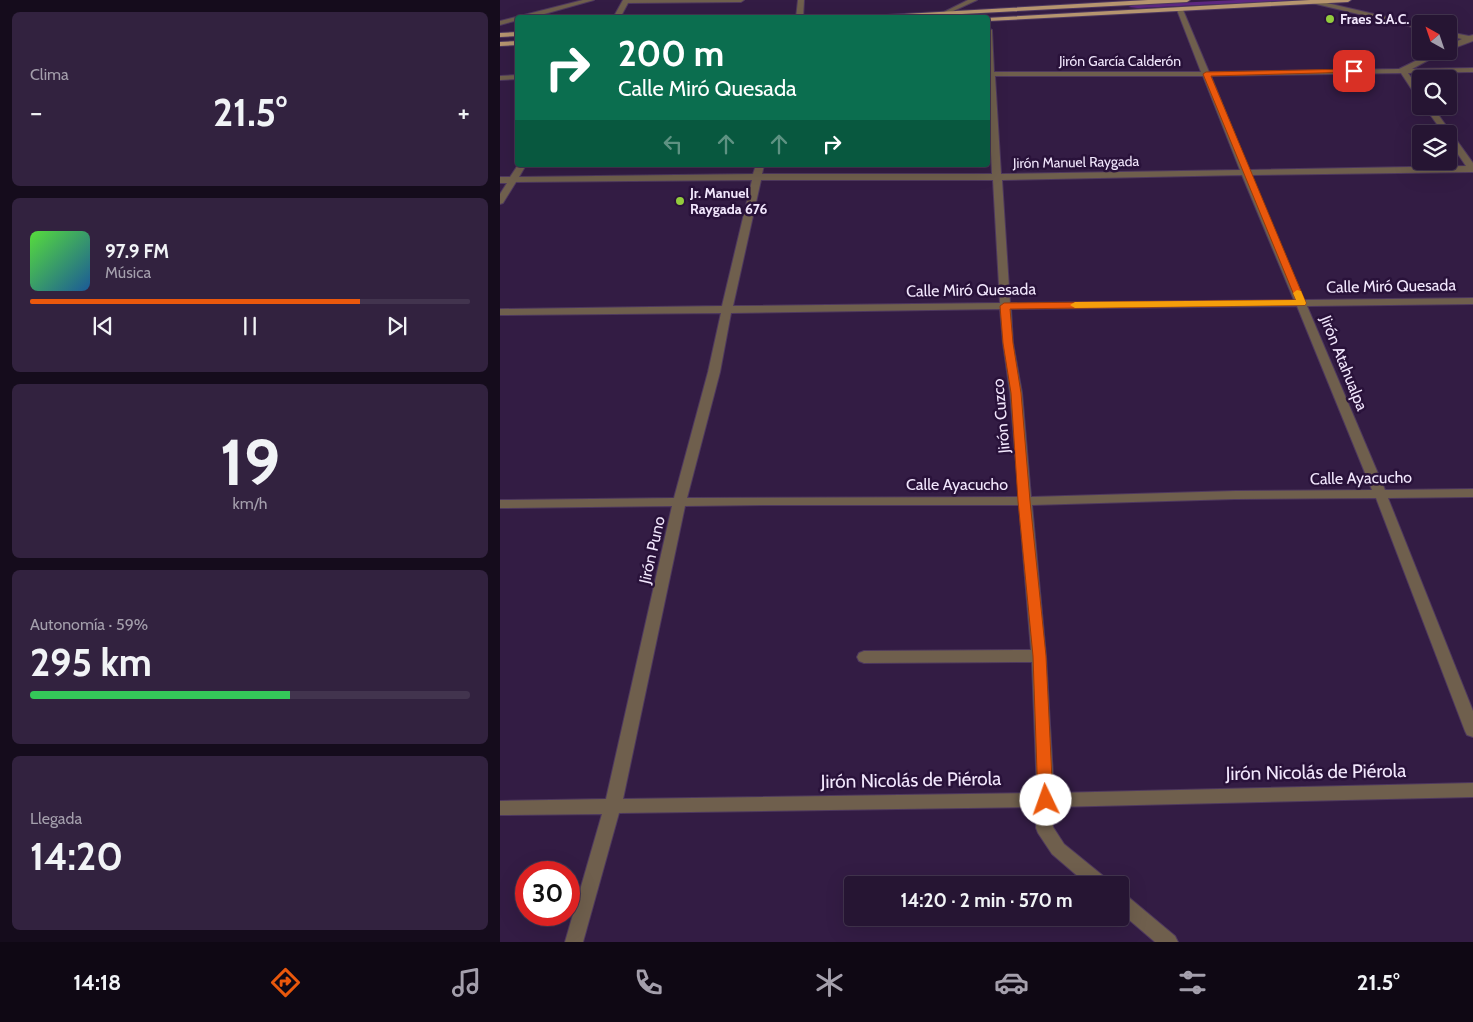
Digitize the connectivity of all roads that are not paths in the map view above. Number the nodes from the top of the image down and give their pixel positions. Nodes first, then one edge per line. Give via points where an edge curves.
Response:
1 (591, 0) edge
2 (626, 0) edge
3 (741, 0) edge
4 (801, 0) edge
5 (974, 0) edge
6 (1187, 0) edge
7 (1348, 0) edge
8 (1314, 2) junction
9 (1119, 3) junction
10 (1180, 10) junction
11 (948, 12) junction
12 (1123, 13) junction
13 (531, 15) edge
14 (618, 15) edge
15 (799, 15) edge
16 (903, 15) edge
17 (515, 19) edge
18 (990, 19) edge
19 (500, 23) edge
20 (1412, 25) edge
21 (515, 34) edge
22 (500, 35) edge
23 (1458, 36) edge
24 (1472, 38) edge
25 (515, 43) edge
26 (500, 44) edge
27 (1458, 44) edge
28 (1423, 60) edge
29 (1402, 70) junction
30 (1473, 70) edge
31 (990, 74) edge
32 (1206, 74) junction
33 (500, 78) edge
34 (515, 78) edge
35 (1412, 84) edge
36 (990, 87) edge
37 (1457, 147) edge
38 (521, 167) edge
39 (1473, 169) edge
40 (758, 171) edge
41 (1246, 173) junction
42 (997, 177) junction
43 (500, 180) edge
44 (513, 180) junction
45 (500, 201) edge
46 (1473, 301) edge
47 (1302, 303) junction
48 (1004, 306) junction
49 (726, 309) junction
50 (500, 312) edge
51 (1473, 493) edge
52 (1380, 494) junction
53 (680, 501) junction
54 (1024, 501) junction
55 (500, 504) edge
56 (1040, 656) junction
57 (864, 658) dead end
58 (1473, 731) edge
59 (1473, 790) edge
60 (1046, 800) junction
61 (613, 806) junction
62 (500, 808) edge
63 (1091, 876) edge
64 (1129, 909) edge
65 (574, 942) edge
66 (1169, 942) edge

1 - 13 street
2 - 3 street
2 - 14 street
4 - 15 street
5 - 11 street
6 - 9 main road
7 - 8 main road
8 - 10 main road
8 - 20 street
9 - 11 main road
9 - 12 main road
10 - 12 main road
10 - 32 street, Jirón Atahualpa
11 - 16 main road
12 - 18 main road
17 - 19 street
21 - 22 main road
23 - 24 street
24 - 27 street
25 - 26 main road
28 - 29 street
29 - 30 street, Jirón García Calderón
29 - 32 street, Jirón García Calderón
29 - 35 street
31 - 32 street, Jirón García Calderón
32 - 41 street, Jirón Atahualpa
33 - 34 street
36 - 42 street, Jirón Cuzco
37 - 39 street
38 - 44 street
39 - 41 street, Jirón Manuel Raygada
40 - 42 street, Jirón Manuel Raygada
40 - 44 street, Jirón Manuel Raygada
40 - 49 street, Jirón Puno
41 - 42 street, Jirón Manuel Raygada
41 - 47 street, Jirón Atahualpa
42 - 48 street, Jirón Cuzco
43 - 44 street, Jirón Manuel Raygada
44 - 45 street
46 - 47 street, Calle Miró Quesada
47 - 48 street, Calle Miró Quesada
47 - 52 street, Jirón Atahualpa
48 - 49 street, Calle Miró Quesada
48 - 54 street, Jirón Cuzco via 1016,393
49 - 50 street, Calle Miró Quesada
49 - 53 street, Jirón Puno via 714,372
51 - 52 street, Calle Ayacucho
52 - 54 street, Calle Ayacucho
52 - 58 street, Jirón Atahualpa
53 - 54 street, Calle Ayacucho
53 - 55 street, Calle Ayacucho
53 - 61 street, Jirón Puno
54 - 56 street, Jirón Cuzco
56 - 57 street
56 - 60 street, Jirón Cuzco
59 - 60 street, Jirón Nicolás de Piérola
60 - 61 street, Jirón Nicolás de Piérola
60 - 63 street, Jirón Cuzco via 1044,828 1058,848
61 - 62 street, Jirón Nicolás de Piérola
61 - 65 street, Jirón Puno
64 - 66 street

